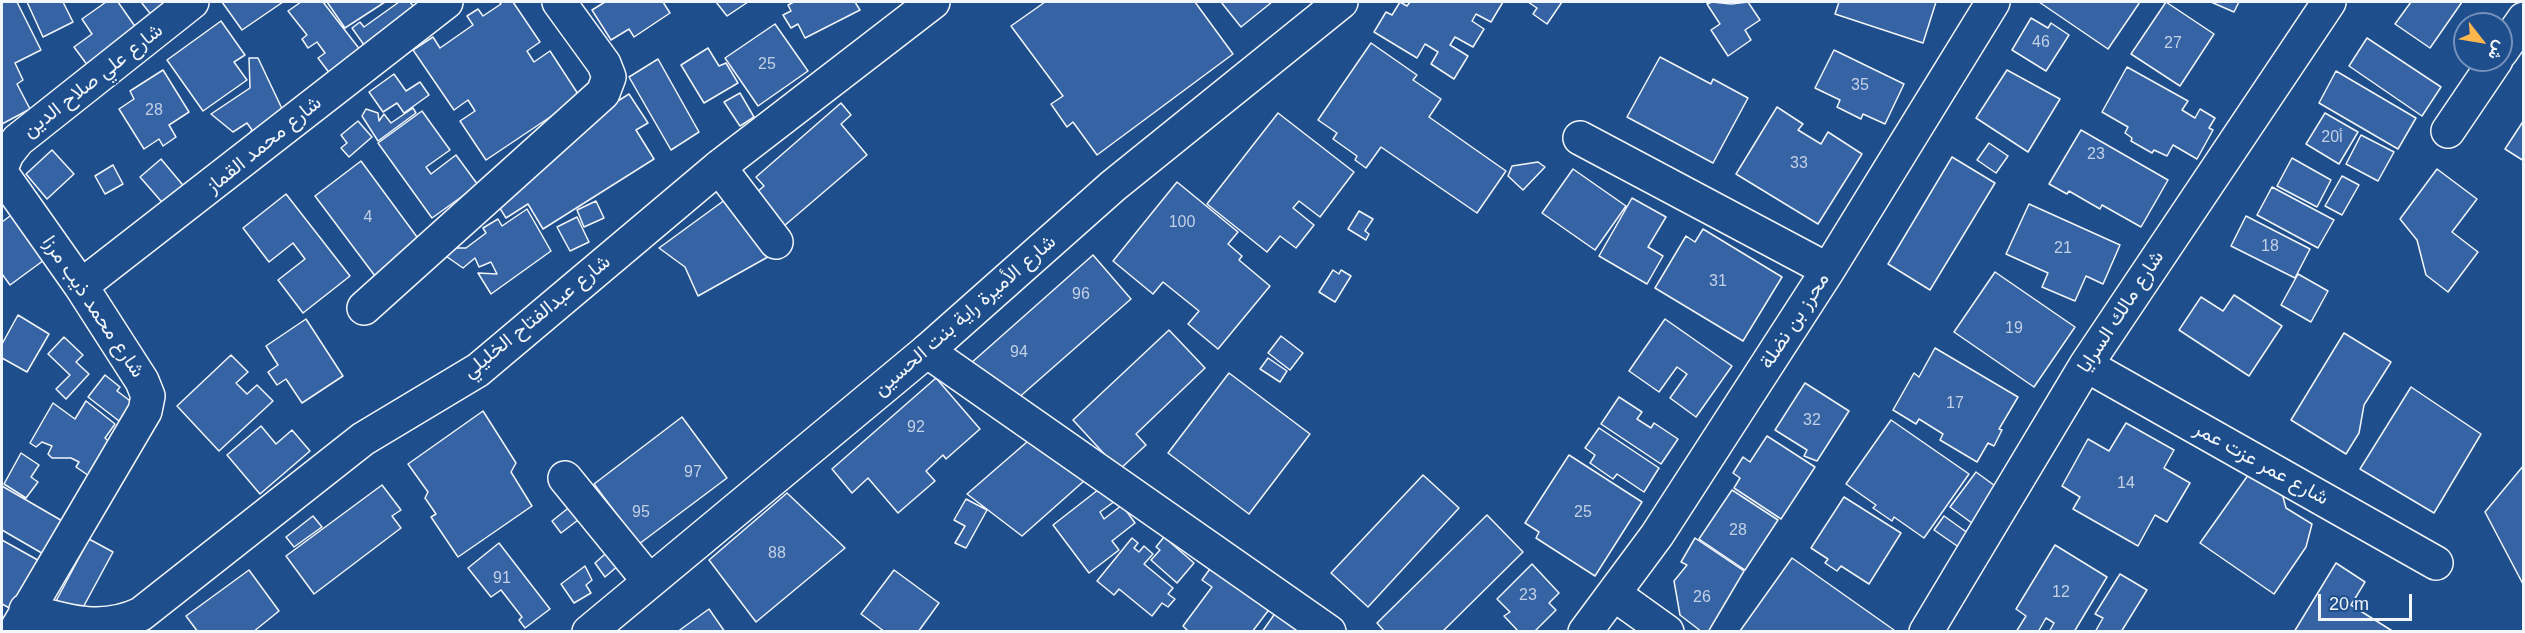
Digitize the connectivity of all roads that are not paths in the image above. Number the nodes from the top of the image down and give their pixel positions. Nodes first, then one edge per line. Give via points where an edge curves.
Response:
1 (192, 2) edge
2 (559, 2) edge
3 (1341, 2) edge
4 (1993, 2) edge
5 (2329, 2) edge
6 (430, 7) edge
7 (913, 7) edge
8 (2523, 19) edge
9 (2513, 34) edge
10 (2488, 72) edge
11 (2448, 132) dead end
12 (1580, 138) dead end
13 (2, 166) edge
14 (719, 167) junction
15 (2, 174) edge
16 (776, 242) dead end
17 (1828, 270) junction
18 (81, 286) junction
19 (364, 308) dead end
20 (927, 351) junction
21 (2086, 365) junction
22 (565, 478) dead end
23 (2436, 563) dead end
24 (649, 581) junction
25 (1614, 594) junction
26 (20, 621) edge
27 (1928, 631) edge
28 (589, 632) edge
29 (1329, 632) edge
30 (1585, 632) edge
31 (1667, 632) edge

1 - 13 street, شارع علي صلاح الدين via 18,140
2 - 19 street via 604,64 609,78 603,93
3 - 20 street, شارع الأميرة راية بنت الحسين via 1113,186
4 - 17 street, محرز بن نضلة
5 - 21 street, شارع مالك السرايا
6 - 18 street, شارع محمد القماز
7 - 14 street, شارع عبدالفتاح الخليلي
8 - 9 street
10 - 11 street
12 - 17 street
14 - 16 street
14 - 26 street, شارع عبدالفتاح الخليلي via 478,370 363,440 141,614 96,626
15 - 18 street, شارع محمد ذيب مرزا
17 - 25 street, محرز بن نضلة via 1657,535
18 - 26 street, شارع محمد ذيب مرزا via 142,381 147,404
20 - 24 street, شارع الأميرة راية بنت الحسين
20 - 29 street
21 - 23 street, شارع عمر عزت عمر
21 - 27 street, شارع مالك السرايا
22 - 24 street
24 - 28 street, شارع الأميرة راية بنت الحسين
25 - 30 street, محرز بن نضلة
25 - 31 street

